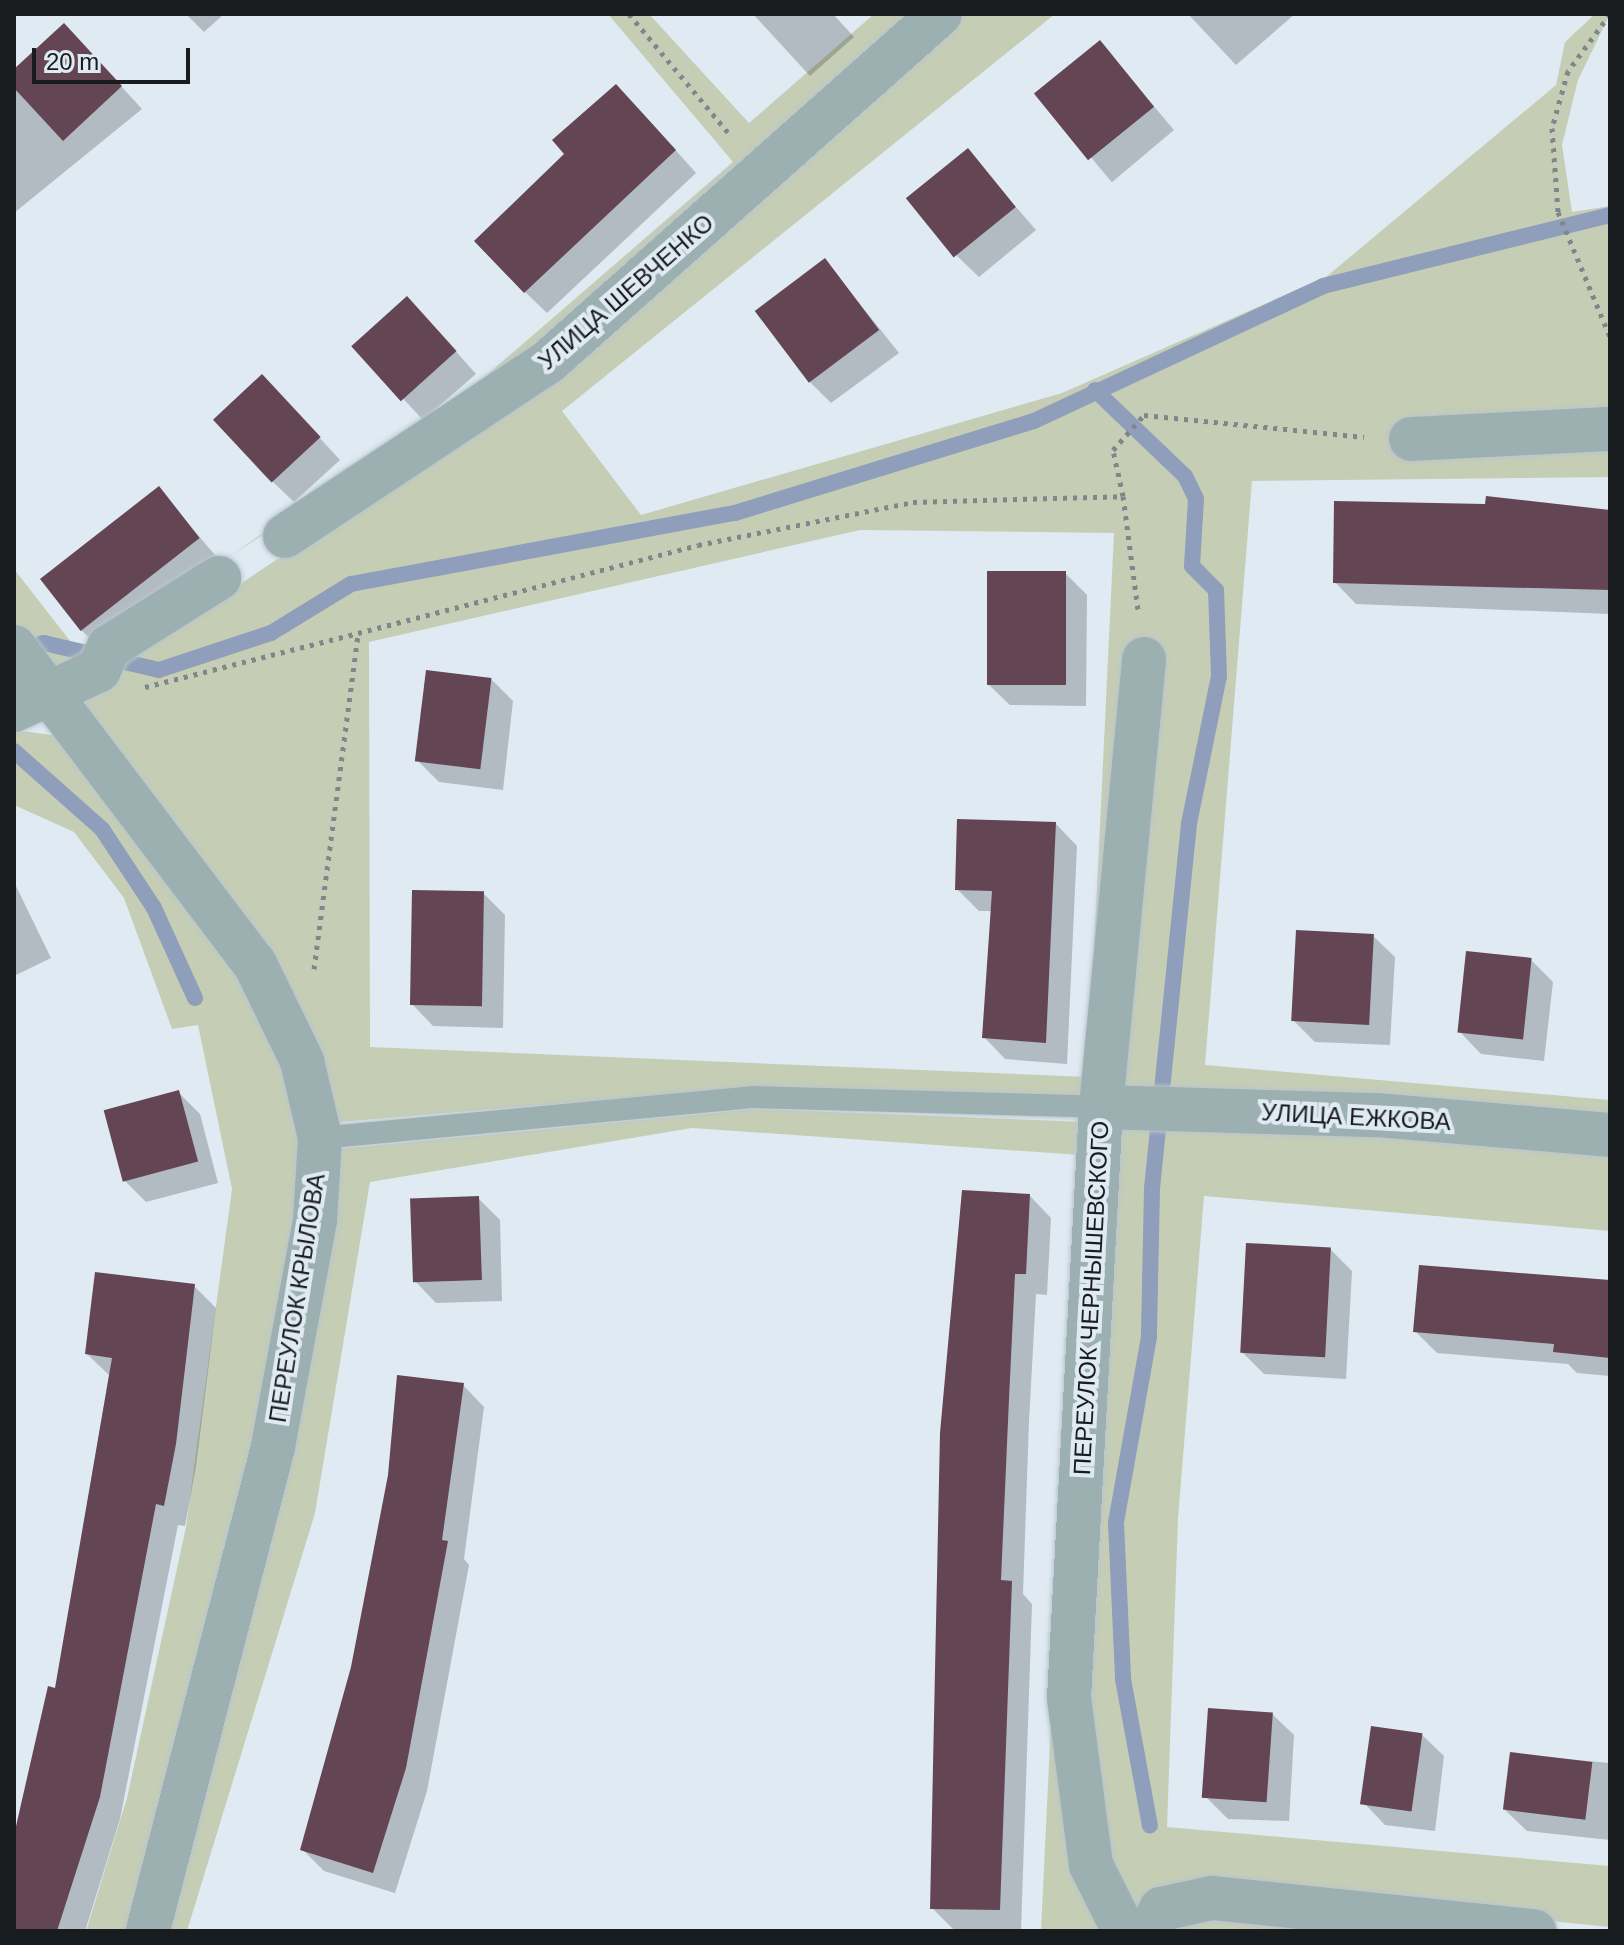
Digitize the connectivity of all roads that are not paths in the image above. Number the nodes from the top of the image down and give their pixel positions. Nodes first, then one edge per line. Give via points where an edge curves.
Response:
1 (940, 14) edge
2 (1610, 429) edge
3 (1411, 439) road end
4 (285, 536) dead end
5 (219, 578) dead end
6 (1144, 659) road end
7 (28, 680) edge
8 (1101, 1107) junction
9 (1610, 1135) edge
10 (320, 1138) junction
11 (148, 1931) edge
12 (1124, 1931) edge
13 (1150, 1931) edge
14 (1534, 1931) edge

1 - 4 street, УЛИЦА ШЕВЧЕНКО via 548,362
2 - 3 street
5 - 7 street via 109,647 99,670
6 - 8 street, ПЕРЕУЛОК ЧЕРНЫШЕВСКОГО
7 - 10 street, ПЕРЕУЛОК КРЫЛОВА via 255,964 302,1061
8 - 9 street, УЛИЦА ЕЖКОВА via 1377,1115
8 - 10 lane via 752,1097
8 - 12 street, ПЕРЕУЛОК ЧЕРНЫШЕВСКОГО via 1069,1698 1091,1865
10 - 11 street, ПЕРЕУЛОК КРЫЛОВА via 315,1220 273,1447
13 - 14 street via 1161,1909 1212,1898

